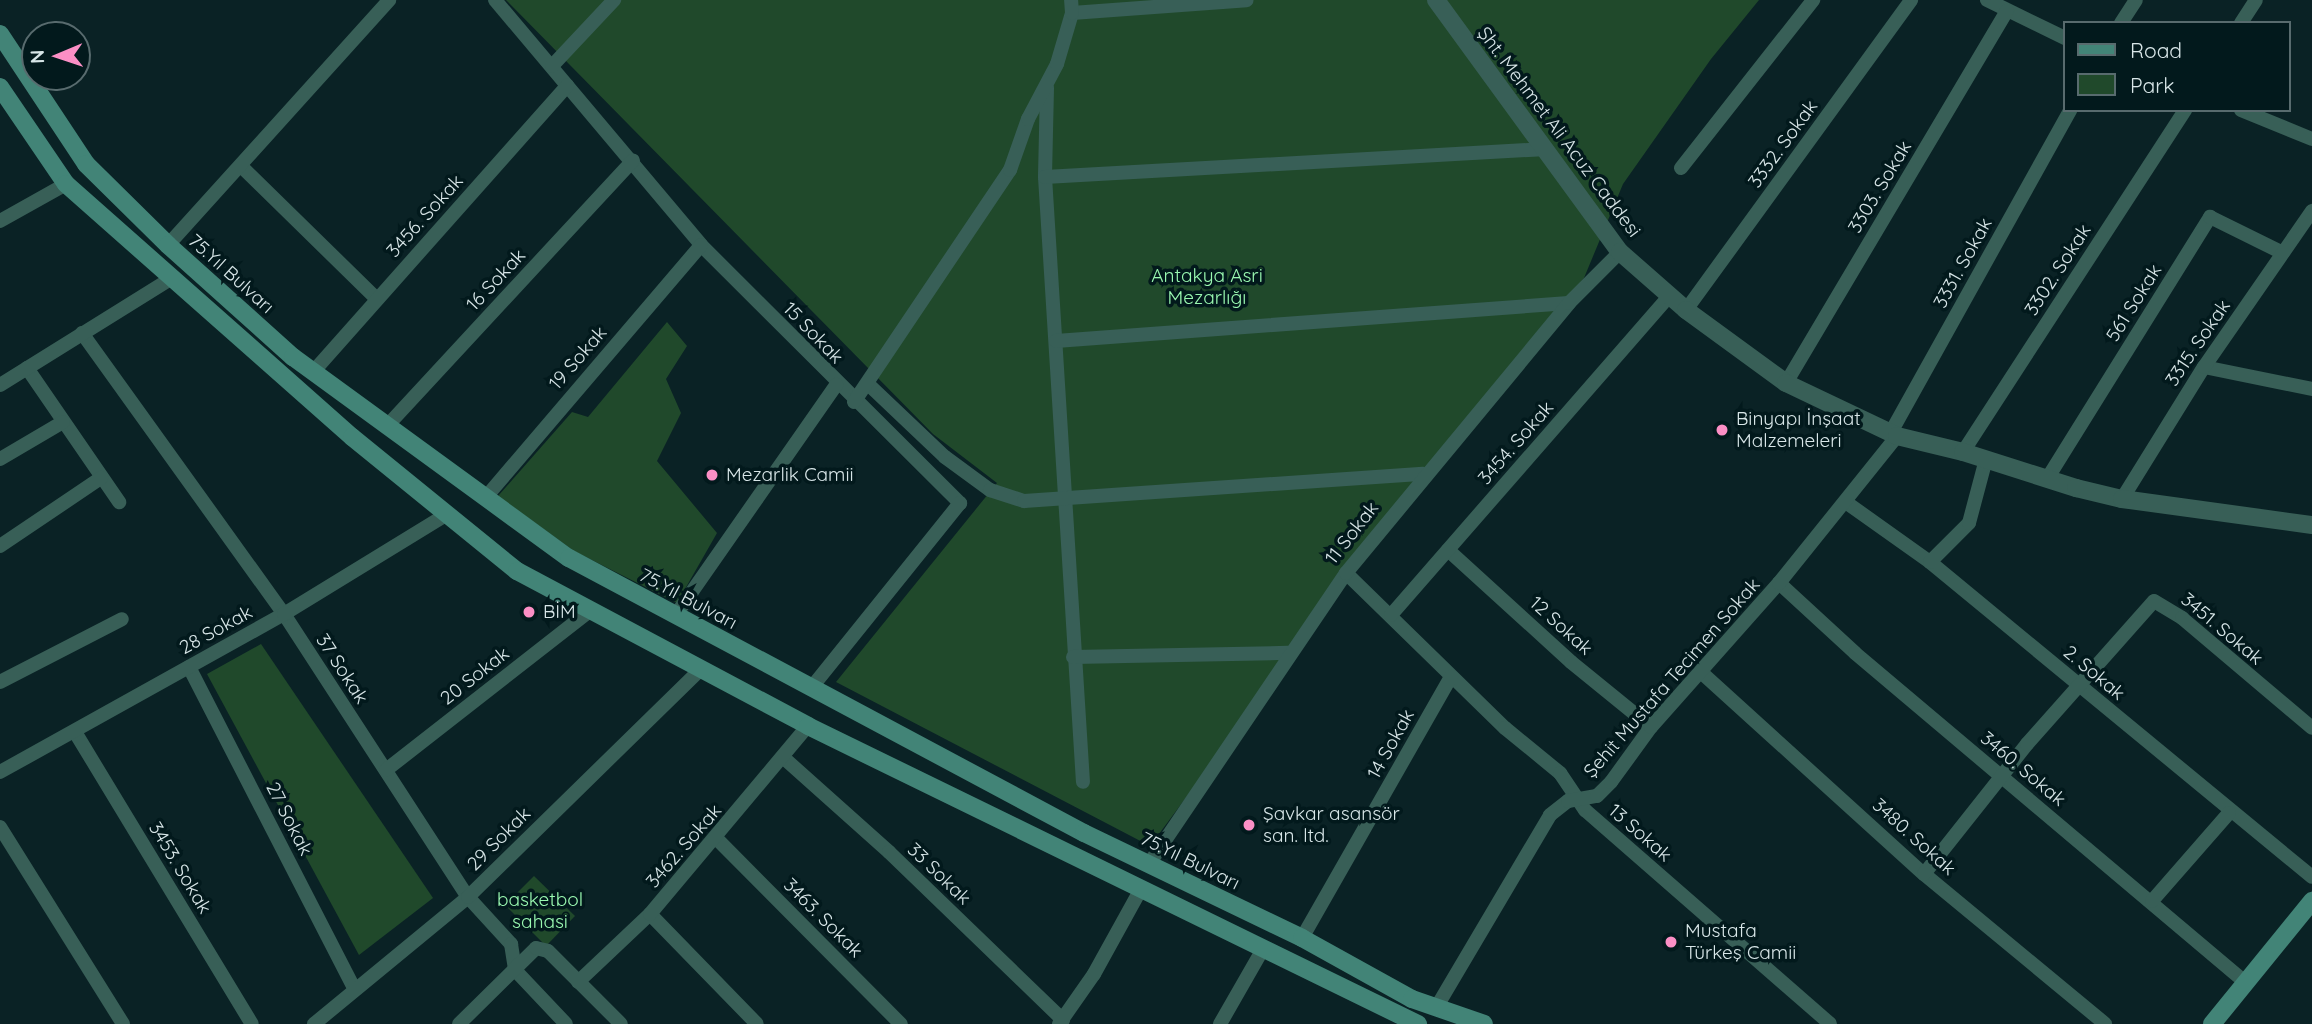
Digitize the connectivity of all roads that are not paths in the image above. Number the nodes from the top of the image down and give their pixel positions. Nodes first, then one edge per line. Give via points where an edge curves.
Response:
1 (389, 0) edge
2 (495, 0) edge
3 (614, 0) edge
4 (1247, 0) edge
5 (1436, 0) edge
6 (1813, 0) edge
7 (1911, 0) edge
8 (1987, 0) edge
9 (2136, 0) edge
10 (2256, 0) edge
11 (1071, 7) edge
12 (2007, 11) junction
13 (2123, 21) edge
14 (2242, 21) edge
15 (0, 34) edge
16 (2064, 38) edge
17 (552, 66) junction
18 (567, 86) junction
19 (0, 87) edge
20 (1047, 88) junction
21 (2069, 112) edge
22 (2184, 112) edge
23 (2246, 112) edge
24 (2312, 139) edge
25 (1542, 149) junction
26 (633, 160) junction
27 (242, 167) junction
28 (1681, 168) dead end
29 (1045, 177) junction
30 (65, 184) junction
31 (2312, 211) edge
32 (0, 221) edge
33 (168, 245) junction
34 (701, 245) junction
35 (1620, 252) junction
36 (2283, 253) junction
37 (172, 278) junction
38 (1670, 296) junction
39 (377, 299) junction
40 (1569, 303) junction
41 (1686, 310) junction
42 (82, 333) junction
43 (1056, 341) junction
44 (2203, 367) junction
45 (27, 368) junction
46 (313, 372) junction
47 (1786, 383) junction
48 (868, 384) junction
49 (0, 385) edge
50 (836, 385) junction
51 (2312, 389) edge
52 (854, 402) junction
53 (63, 422) junction
54 (387, 426) junction
55 (1894, 435) junction
56 (1963, 452) junction
57 (0, 459) edge
58 (1986, 459) junction
59 (1423, 474) junction
60 (100, 478) junction
61 (2047, 479) junction
62 (486, 498) junction
63 (2122, 499) junction
64 (1063, 501) junction
65 (119, 502) dead end
66 (1847, 503) junction
67 (447, 514) junction
68 (2312, 525) edge
69 (0, 546) edge
70 (1448, 550) junction
71 (1930, 562) junction
72 (1346, 573) junction
73 (1779, 583) junction
74 (587, 612) junction
75 (284, 614) junction
76 (1391, 615) junction
77 (676, 616) junction
78 (122, 619) dead end
79 (1288, 653) junction
80 (1073, 657) junction
81 (189, 667) junction
82 (701, 670) junction
83 (1702, 673) junction
84 (1451, 677) junction
85 (0, 682) edge
86 (2080, 685) junction
87 (811, 688) junction
88 (808, 726) junction
89 (1651, 727) junction
90 (2312, 728) edge
91 (75, 732) junction
92 (785, 760) junction
93 (386, 770) junction
94 (0, 772) edge
95 (2003, 777) junction
96 (1083, 782) dead end
97 (1579, 802) junction
98 (2229, 813) junction
99 (0, 827) edge
100 (717, 839) junction
101 (1149, 864) junction
102 (1924, 874) junction
103 (2312, 877) edge
104 (1140, 890) junction
105 (468, 897) junction
106 (2152, 901) junction
107 (2312, 901) edge
108 (650, 914) junction
109 (1302, 938) junction
110 (1263, 949) junction
111 (515, 970) junction
112 (578, 982) junction
113 (2245, 982) junction
114 (354, 988) junction
115 (1436, 1007) junction
116 (1396, 1020) edge
117 (1061, 1022) edge
118 (123, 1024) edge
119 (253, 1024) edge
120 (314, 1024) edge
121 (459, 1024) edge
122 (566, 1024) edge
123 (621, 1024) edge
124 (757, 1024) edge
125 (901, 1024) edge
126 (1220, 1024) edge
127 (1418, 1024) edge
128 (1484, 1024) edge
129 (1830, 1024) edge
130 (2105, 1024) edge
131 (2212, 1024) edge

1 - 27 street
2 - 17 street, 15 Sokak
3 - 17 street
4 - 11 street
5 - 25 street, Şht. Mehmet Ali Acuz Caddesi
6 - 28 street
7 - 41 street, 3332. Sokak
8 - 12 street
9 - 13 street
10 - 14 street
11 - 20 street
12 - 16 street
12 - 47 street, 3303. Sokak
15 - 33 main road, 75.Yıl Bulvarı via 86,164
17 - 18 street, 15 Sokak
18 - 26 street, 15 Sokak
18 - 39 street, 3456. Sokak
19 - 30 main road
20 - 29 street
20 - 48 street via 1028,118 1010,170
21 - 55 street, 3331. Sokak
22 - 56 street, 3302. Sokak
23 - 24 street
25 - 29 street
25 - 35 street, Şht. Mehmet Ali Acuz Caddesi
26 - 34 street, 15 Sokak
26 - 54 street, 16 Sokak
27 - 33 street
27 - 39 street
29 - 43 street
30 - 32 street
30 - 37 main road
31 - 36 street, 3315. Sokak
33 - 46 main road, 75.Yıl Bulvarı
34 - 50 street, 15 Sokak
34 - 62 street, 19 Sokak
35 - 38 street, Şht. Mehmet Ali Acuz Caddesi
35 - 40 street, 11 Sokak
36 - 44 street, 3315. Sokak
36 - 61 street, 561 Sokak via 2210,217
37 - 42 street
37 - 67 main road
38 - 41 street, Şht. Mehmet Ali Acuz Caddesi
38 - 70 street, 3454. Sokak
39 - 46 street, 3456. Sokak
40 - 43 street
40 - 59 street, 11 Sokak
41 - 47 street, Şht. Mehmet Ali Acuz Caddesi
42 - 45 street
42 - 75 street, 37 Sokak
43 - 64 street
44 - 51 street
44 - 63 street, 3315. Sokak
45 - 49 street
45 - 53 street
46 - 54 main road, 75.Yıl Bulvarı
47 - 55 street, Şht. Mehmet Ali Acuz Caddesi
48 - 52 street
48 - 64 street via 945,457 990,490 1024,501
50 - 52 street, 15 Sokak
50 - 77 street
52 - 87 street, 15 Sokak via 960,503
53 - 57 street
53 - 60 street
54 - 62 main road, 75.Yıl Bulvarı
55 - 56 street, Şht. Mehmet Ali Acuz Caddesi
55 - 66 street, Şehit Mustafa Tecimen Sokak
56 - 58 street, Şht. Mehmet Ali Acuz Caddesi
58 - 61 street, Şht. Mehmet Ali Acuz Caddesi
58 - 71 street via 1969,523
59 - 64 street
59 - 72 street, 11 Sokak
60 - 65 street
60 - 69 street
61 - 63 street, Şht. Mehmet Ali Acuz Caddesi
62 - 77 main road, 75.Yıl Bulvarı via 569,558
63 - 68 street, Şht. Mehmet Ali Acuz Caddesi
64 - 80 street
66 - 71 street, 2. Sokak
66 - 73 street, Şehit Mustafa Tecimen Sokak
67 - 74 main road via 517,571
67 - 75 street, 28 Sokak
70 - 76 street, 3454. Sokak
70 - 89 street, 12 Sokak via 1571,662
71 - 86 street, 2. Sokak
72 - 76 street, 13 Sokak
72 - 79 street, 11 Sokak
73 - 83 street, Şehit Mustafa Tecimen Sokak
73 - 95 street, 3460. Sokak
74 - 82 main road
74 - 93 street, 20 Sokak
75 - 81 street, 28 Sokak
75 - 93 street, 37 Sokak
76 - 84 street, 13 Sokak
77 - 87 main road, 75.Yıl Bulvarı
78 - 85 street
79 - 80 street
79 - 101 street, 11 Sokak
80 - 96 street
81 - 91 street, 28 Sokak
81 - 114 street, 27 Sokak
82 - 88 main road
82 - 105 street, 29 Sokak
83 - 89 street, Şehit Mustafa Tecimen Sokak
83 - 102 street, 3480. Sokak
84 - 97 street, 13 Sokak via 1560,774
84 - 109 street, 14 Sokak
86 - 90 street, 3451. Sokak via 2154,601 2182,618
86 - 95 street, 3451. Sokak
86 - 98 street, 2. Sokak
87 - 101 main road, 75.Yıl Bulvarı
88 - 92 street, 3462. Sokak
88 - 104 main road
89 - 97 street, Şehit Mustafa Tecimen Sokak via 1611,782 1597,796
91 - 94 street, 28 Sokak
91 - 119 street, 3453. Sokak
92 - 100 street, 3462. Sokak
92 - 117 street, 33 Sokak via 889,852
93 - 105 street, 37 Sokak
95 - 102 street, 3451. Sokak
95 - 106 street, 3460. Sokak
97 - 115 street, Şehit Mustafa Tecimen Sokak via 1568,801 1550,815
97 - 129 street, 13 Sokak
98 - 103 street, 2. Sokak
98 - 106 street
99 - 118 street
100 - 108 street, 3462. Sokak
100 - 125 street, 3463. Sokak
101 - 109 main road, 75.Yıl Bulvarı
102 - 130 street, 3480. Sokak
104 - 110 main road
104 - 117 street
105 - 111 street, 37 Sokak via 511,944
105 - 114 street, 29 Sokak
106 - 113 street, 3460. Sokak
107 - 113 main road
108 - 112 street, 3462. Sokak
108 - 124 street
109 - 115 main road, 75.Yıl Bulvarı via 1412,999
110 - 116 main road
110 - 126 street
111 - 112 street via 536,948 548,951
111 - 121 street
111 - 122 street, 37 Sokak
112 - 123 street
113 - 131 main road
114 - 120 street, 29 Sokak
115 - 128 main road, 75.Yıl Bulvarı
116 - 127 main road

